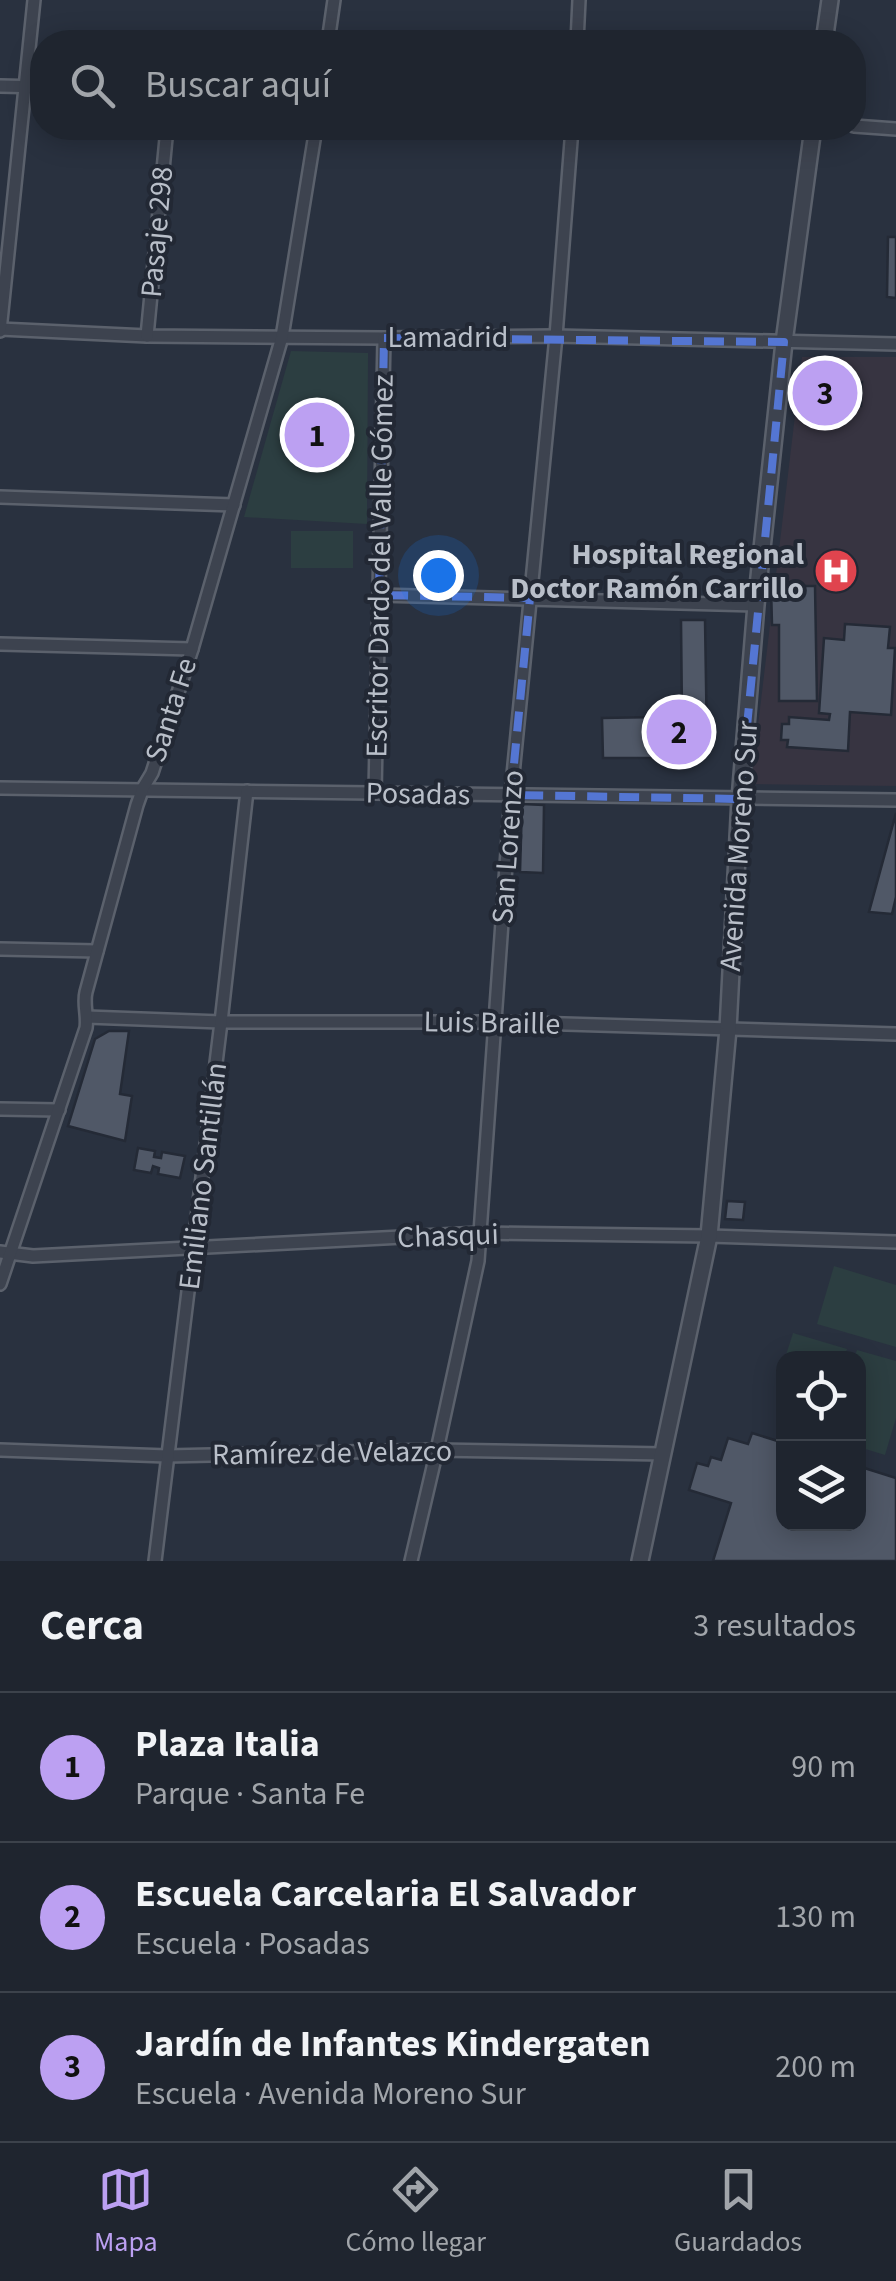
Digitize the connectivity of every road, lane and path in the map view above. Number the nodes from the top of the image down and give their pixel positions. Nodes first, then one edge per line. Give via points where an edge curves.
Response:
1 (34, 0) edge
2 (334, 0) edge
3 (580, 0) edge
4 (830, 0) edge
5 (31, 30) edge
6 (330, 30) edge
7 (578, 30) edge
8 (826, 30) edge
9 (30, 43) edge
10 (0, 86) edge
11 (26, 86) junction
12 (30, 86) edge
13 (866, 127) edge
14 (896, 129) edge
15 (166, 140) edge
16 (314, 140) edge
17 (571, 140) edge
18 (811, 140) edge
19 (0, 330) edge
20 (146, 336) junction
21 (556, 336) junction
22 (282, 337) junction
23 (384, 338) junction
24 (784, 342) junction
25 (896, 344) edge
26 (0, 497) edge
27 (234, 506) junction
28 (380, 595) junction
29 (530, 598) junction
30 (756, 604) junction
31 (0, 644) edge
32 (192, 649) junction
33 (0, 788) edge
34 (143, 788) junction
35 (247, 791) junction
36 (375, 794) junction
37 (511, 795) junction
38 (740, 799) junction
39 (896, 800) edge
40 (0, 949) edge
41 (97, 951) junction
42 (88, 1017) junction
43 (222, 1022) junction
44 (496, 1022) junction
45 (728, 1029) junction
46 (896, 1034) edge
47 (0, 1109) edge
48 (59, 1110) junction
49 (480, 1233) junction
50 (710, 1236) junction
51 (896, 1242) edge
52 (194, 1248) junction
53 (6, 1253) edge
54 (0, 1284) edge
55 (0, 1450) edge
56 (437, 1450) junction
57 (664, 1454) junction
58 (168, 1456) junction
59 (156, 1561) edge
60 (411, 1561) edge
61 (640, 1561) edge

1 - 5 street
2 - 6 street
3 - 7 street
4 - 8 street
9 - 11 street
10 - 11 street
11 - 12 street
11 - 19 street
13 - 14 street
15 - 20 street, Pasaje 298
16 - 22 street, Santa Fe
17 - 21 street, San Lorenzo
18 - 24 street, Avenida Moreno Sur
19 - 20 street, Lamadrid
20 - 22 street, Lamadrid
21 - 23 street, Lamadrid
21 - 24 street, Lamadrid
21 - 29 street, San Lorenzo
22 - 23 street, Lamadrid
22 - 27 street, Santa Fe
23 - 28 street, Escritor Dardo del Valle Gómez
24 - 25 street, Lamadrid
24 - 30 street, Avenida Moreno Sur
26 - 27 street
27 - 32 street, Santa Fe
28 - 29 street
28 - 36 street, Escritor Dardo del Valle Gómez
29 - 30 street
29 - 37 street, San Lorenzo
30 - 38 street, Avenida Moreno Sur
31 - 32 street
32 - 34 street, Santa Fe
33 - 34 street, Posadas
34 - 35 street, Posadas
34 - 41 street, Santa Fe
35 - 36 street, Posadas
35 - 43 street, Emiliano Santillán
36 - 37 street, Posadas
37 - 38 street, Posadas
37 - 44 street, San Lorenzo
38 - 39 street, Posadas
38 - 45 street, Avenida Moreno Sur
40 - 41 street
41 - 42 street, Santa Fe via 84,1000
42 - 43 street, Luis Braille
42 - 48 street, Santa Fe
43 - 44 street, Luis Braille
43 - 52 street, Emiliano Santillán
44 - 45 street, Luis Braille
44 - 49 street, San Lorenzo
45 - 46 street, Luis Braille
45 - 50 street, Avenida Moreno Sur
47 - 48 street
48 - 53 street, Santa Fe
49 - 50 street, Chasqui
49 - 52 street, Chasqui
49 - 56 street, San Lorenzo
50 - 51 street, Chasqui
50 - 57 street, Avenida Moreno Sur
52 - 53 street, Chasqui
52 - 58 street, Emiliano Santillán
53 - 54 street, Santa Fe
55 - 58 street, Ramírez de Velazco
56 - 57 street, Ramírez de Velazco
56 - 58 street, Ramírez de Velazco
56 - 60 street, San Lorenzo
57 - 61 street, Avenida Moreno Sur
58 - 59 street, Emiliano Santillán

